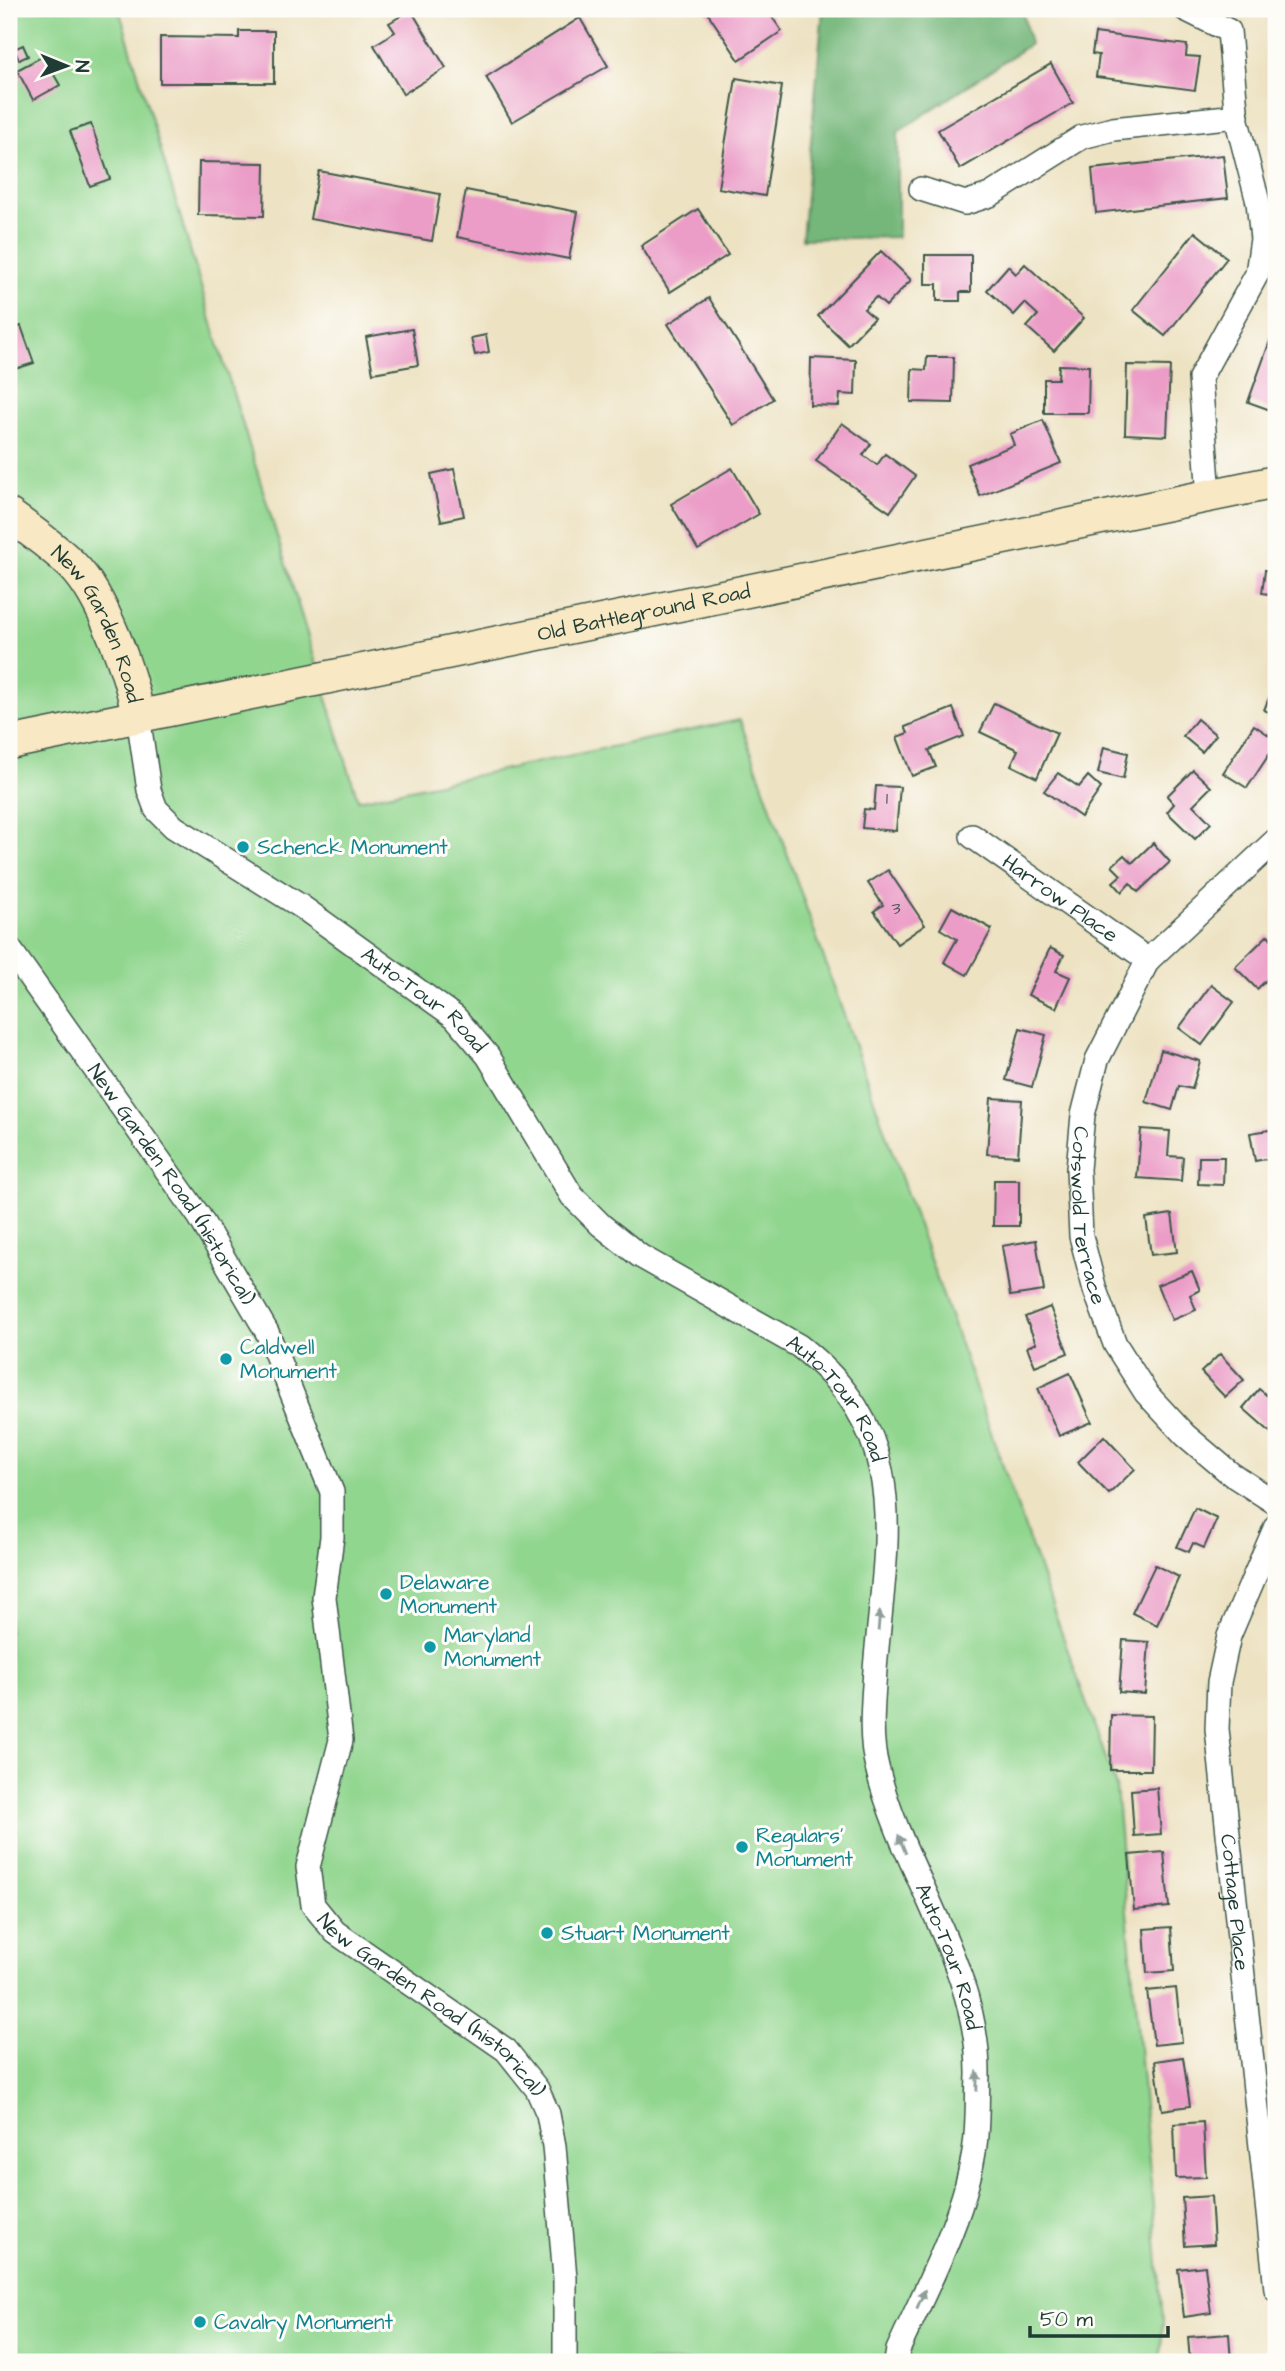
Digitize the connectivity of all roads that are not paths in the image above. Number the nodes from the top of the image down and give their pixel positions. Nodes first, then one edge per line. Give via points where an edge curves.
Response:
1 (1185, 9) edge
2 (1237, 116) junction
3 (922, 189) dead end
4 (1276, 482) edge
5 (1209, 495) junction
6 (9, 515) edge
7 (138, 716) junction
8 (9, 743) edge
9 (972, 836) dead end
10 (1276, 840) edge
11 (9, 947) edge
12 (1148, 960) junction
13 (1276, 1503) edge
14 (1276, 1526) edge
15 (1276, 2289) edge
16 (565, 2362) edge
17 (896, 2362) edge

1 - 2 street via 1229,31
2 - 3 street via 1113,129 1082,137 990,195 965,203
2 - 5 street via 1262,239 1257,274 1200,378
4 - 5 street, Old Battleground Road
5 - 7 street, Old Battleground Road
6 - 7 street, New Garden Road via 75,568 103,612 134,693
7 - 8 street, Old Battleground Road
17 -> 7 street, Auto-Tour Road via 954,2225 975,2146 978,2073 976,2032 966,1990 900,1841 876,1765 872,1713 887,1529 886,1480 875,1444 851,1399 816,1359 640,1256 572,1196 488,1056 455,1017 302,907 170,823 156,809 149,790
9 - 12 street, Harrow Place
10 - 12 street, Cotswold Terrace
11 - 16 street, New Garden Road (historical) via 199,1216 267,1332 332,1492 324,1597 341,1740 308,1867 313,1905 335,1931 506,2050 537,2089 554,2146 565,2278
12 - 13 street, Cotswold Terrace via 1097,1060 1083,1115 1077,1169 1081,1237 1115,1344 1146,1393 1185,1435 1231,1474
14 - 15 street, Cottage Place via 1229,1636 1219,1682 1217,1730

